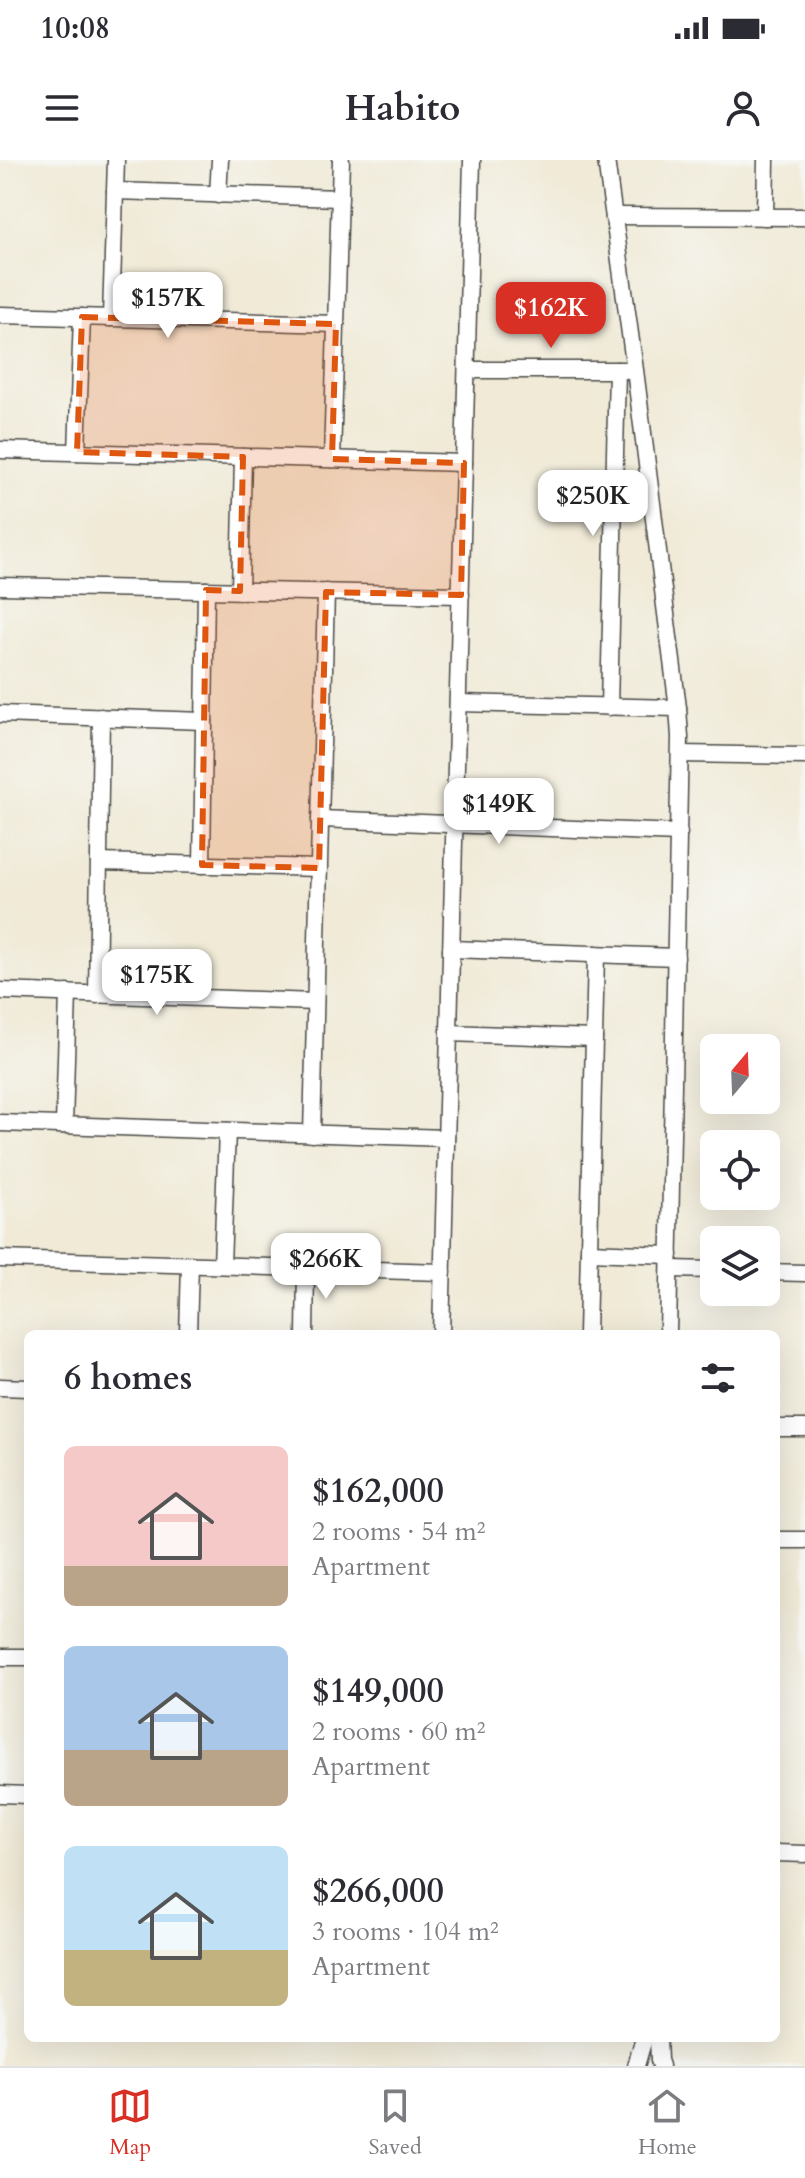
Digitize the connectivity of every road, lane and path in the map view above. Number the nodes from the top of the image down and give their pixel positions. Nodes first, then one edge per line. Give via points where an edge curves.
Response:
1 (116, 160) edge
2 (220, 160) edge
3 (341, 160) edge
4 (472, 160) edge
5 (606, 160) edge
6 (766, 160) edge
7 (115, 191) junction
8 (218, 195) junction
9 (340, 198) junction
10 (614, 216) junction
11 (765, 217) junction
12 (805, 217) edge
13 (0, 315) edge
14 (82, 317) junction
15 (111, 318) junction
16 (336, 324) junction
17 (467, 370) junction
18 (617, 370) junction
19 (635, 370) junction
20 (0, 450) edge
21 (77, 452) junction
22 (243, 457) junction
23 (332, 459) junction
24 (464, 463) junction
25 (0, 586) edge
26 (206, 590) junction
27 (240, 591) junction
28 (326, 592) junction
29 (461, 595) junction
30 (458, 703) junction
31 (609, 707) junction
32 (678, 708) junction
33 (0, 714) edge
34 (101, 717) junction
35 (204, 721) junction
36 (680, 754) junction
37 (805, 756) edge
38 (320, 819) junction
39 (455, 824) junction
40 (679, 833) junction
41 (99, 862) junction
42 (202, 865) junction
43 (319, 868) junction
44 (451, 949) junction
45 (596, 954) junction
46 (676, 957) junction
47 (0, 991) edge
48 (68, 993) junction
49 (97, 995) junction
50 (315, 1002) junction
51 (449, 1033) junction
52 (594, 1038) junction
53 (0, 1123) edge
54 (64, 1125) junction
55 (227, 1131) junction
56 (312, 1134) junction
57 (446, 1138) junction
58 (589, 1252) junction
59 (0, 1259) edge
60 (670, 1262) junction
61 (190, 1264) junction
62 (222, 1265) junction
63 (700, 1267) edge
64 (306, 1268) junction
65 (443, 1272) junction
66 (780, 1272) edge
67 (805, 1273) edge
68 (188, 1330) edge
69 (305, 1330) edge
70 (441, 1330) edge
71 (587, 1330) edge
72 (668, 1330) edge
73 (0, 1387) edge
74 (24, 1388) edge
75 (780, 1428) edge
76 (805, 1428) edge
77 (780, 1540) edge
78 (805, 1540) edge
79 (0, 1657) edge
80 (24, 1657) edge
81 (0, 1794) edge
82 (24, 1795) edge
83 (780, 1853) edge
84 (805, 1854) edge
85 (650, 2042) edge
86 (652, 2042) edge
87 (636, 2066) edge
88 (661, 2066) edge

1 - 7 street
2 - 8 street
3 - 9 street
4 - 17 street
5 - 10 street
6 - 11 street
7 - 8 street
7 - 15 street
8 - 9 street
9 - 16 street
10 - 11 street
10 - 19 street
11 - 12 street
13 - 14 street
14 - 15 street
14 - 21 street
15 - 16 street
16 - 23 street
17 - 18 street
17 - 24 street
18 - 19 street
18 - 31 street
19 - 32 street
20 - 21 street
21 - 22 street
22 - 23 street
22 - 27 street
23 - 24 street
24 - 29 street
25 - 26 street
26 - 27 street
26 - 35 street
27 - 28 street
28 - 29 street
28 - 38 street
29 - 30 street
30 - 31 street
30 - 39 street
31 - 32 street
32 - 36 street
33 - 34 street
34 - 35 street
34 - 41 street
35 - 42 street
36 - 37 street
36 - 40 street
38 - 39 street
38 - 43 street
39 - 40 street
39 - 44 street
40 - 46 street
41 - 42 street
41 - 49 street
42 - 43 street
43 - 50 street
44 - 45 street
44 - 51 street
45 - 46 street
45 - 52 street
46 - 60 street
47 - 48 street
48 - 49 street
48 - 54 street
49 - 50 street
50 - 56 street
51 - 52 street
51 - 57 street
52 - 58 street
53 - 54 street
54 - 55 street
55 - 56 street
55 - 62 street
56 - 57 street
57 - 65 street
58 - 60 street
58 - 71 street
59 - 61 street
60 - 63 street
60 - 72 street
61 - 62 street
61 - 68 street
62 - 64 street
64 - 65 street
64 - 69 street
65 - 70 street
66 - 67 street
73 - 74 street
75 - 76 street
77 - 78 street
79 - 80 street
81 - 82 street
83 - 84 street
85 - 87 street
86 - 88 street

